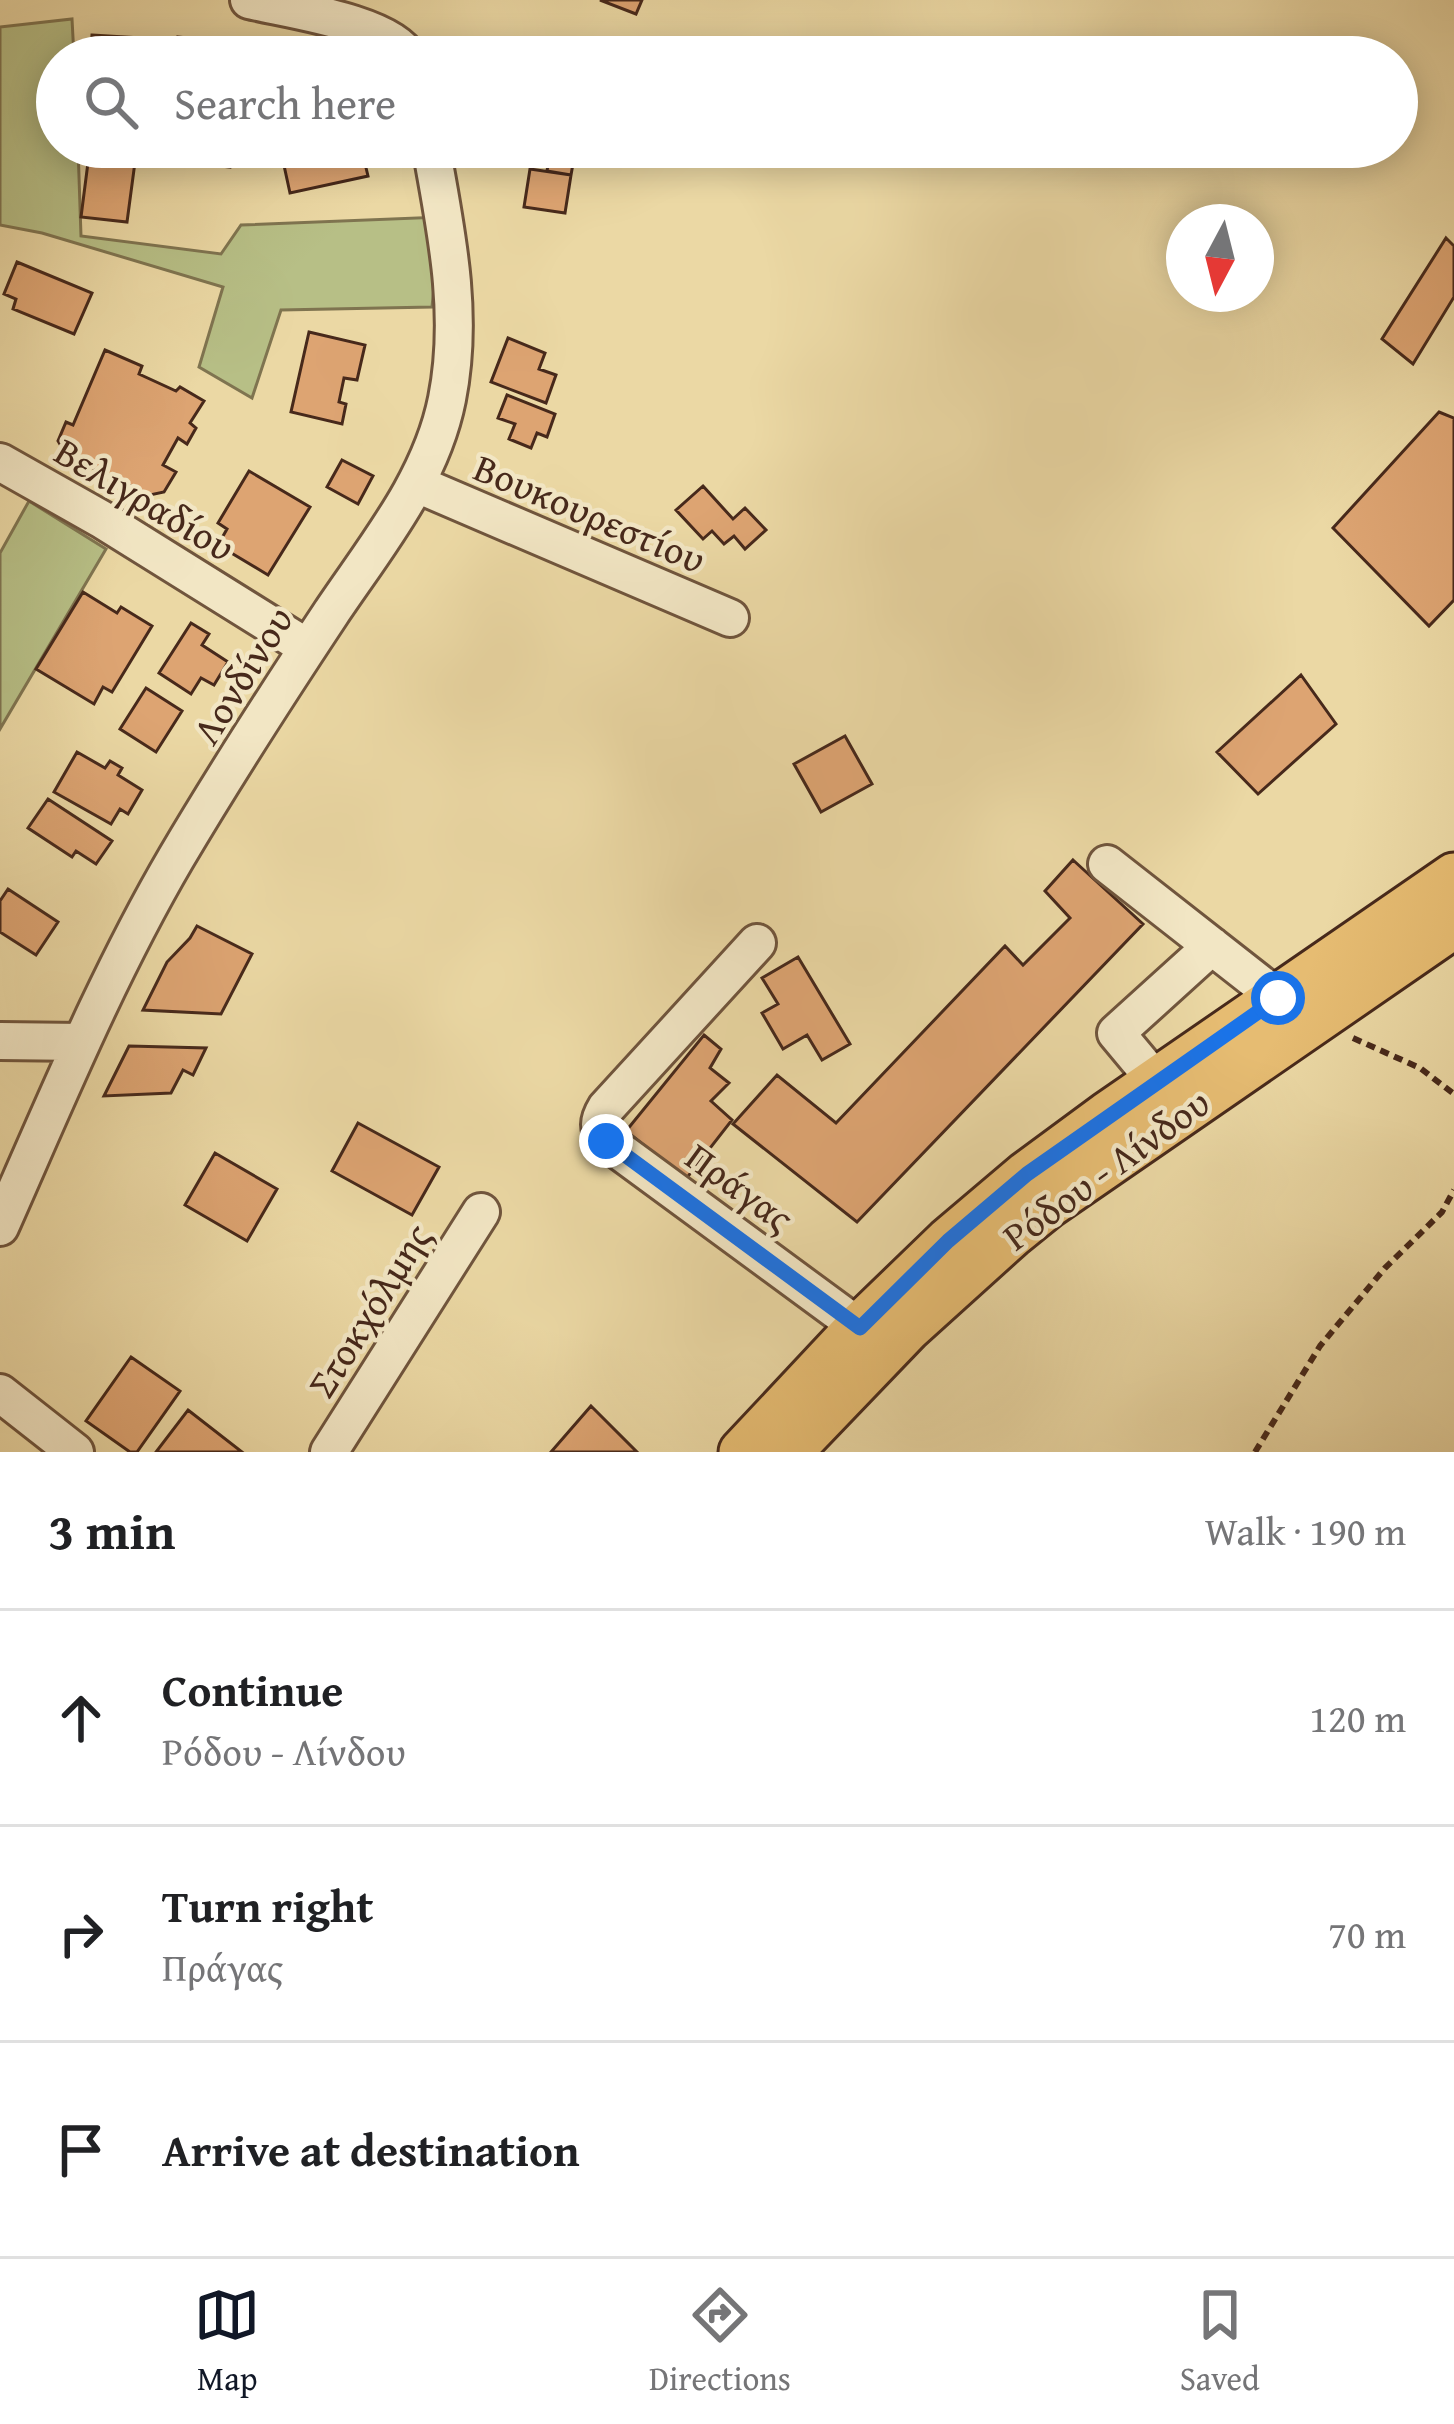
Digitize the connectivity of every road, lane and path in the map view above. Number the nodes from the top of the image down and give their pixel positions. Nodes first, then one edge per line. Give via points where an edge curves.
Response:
1 (249, 0) edge
2 (379, 36) edge
3 (434, 168) edge
4 (0, 462) edge
5 (417, 484) junction
6 (730, 618) dead end
7 (308, 648) junction
8 (1107, 864) dead end
9 (1454, 876) edge
10 (1454, 925) edge
11 (757, 943) dead end
12 (1212, 946) junction
13 (1296, 1010) junction
14 (0, 1041) edge
15 (82, 1042) junction
16 (1156, 1082) junction
17 (1454, 1094) edge
18 (1454, 1190) edge
19 (481, 1212) dead end
20 (0, 1227) edge
21 (860, 1328) junction
22 (0, 1393) edge
23 (75, 1452) edge
24 (329, 1452) edge
25 (742, 1452) edge
26 (789, 1452) edge
27 (1255, 1452) edge

1 - 2 street
3 - 5 street, Λονδίνου via 452,264 454,333 448,398
4 - 7 street, Βελιγραδίου
5 - 6 street, Βουκουρεστίου
5 - 7 street, Λονδίνου
7 - 15 street, Λονδίνου via 175,860
8 - 12 street
9 - 13 main road, Ρόδου - Λίνδου
10 - 13 main road, Ρόδου - Λίνδου
11 - 21 street, Πράγας via 606,1108 599,1130
12 - 13 street
12 - 16 street via 1116,1033
13 - 16 main road, Ρόδου - Λίνδου
13 - 17 path via 1420,1068
13 - 26 main road, Ρόδου - Λίνδου via 1011,1235
14 - 15 street
15 - 20 street, Λονδίνου
16 - 21 main road, Ρόδου - Λίνδου via 985,1208
18 - 27 path via 1320,1346
19 - 24 street, Στοκχόλμης
21 - 25 main road, Ρόδου - Λίνδου
22 - 23 street

